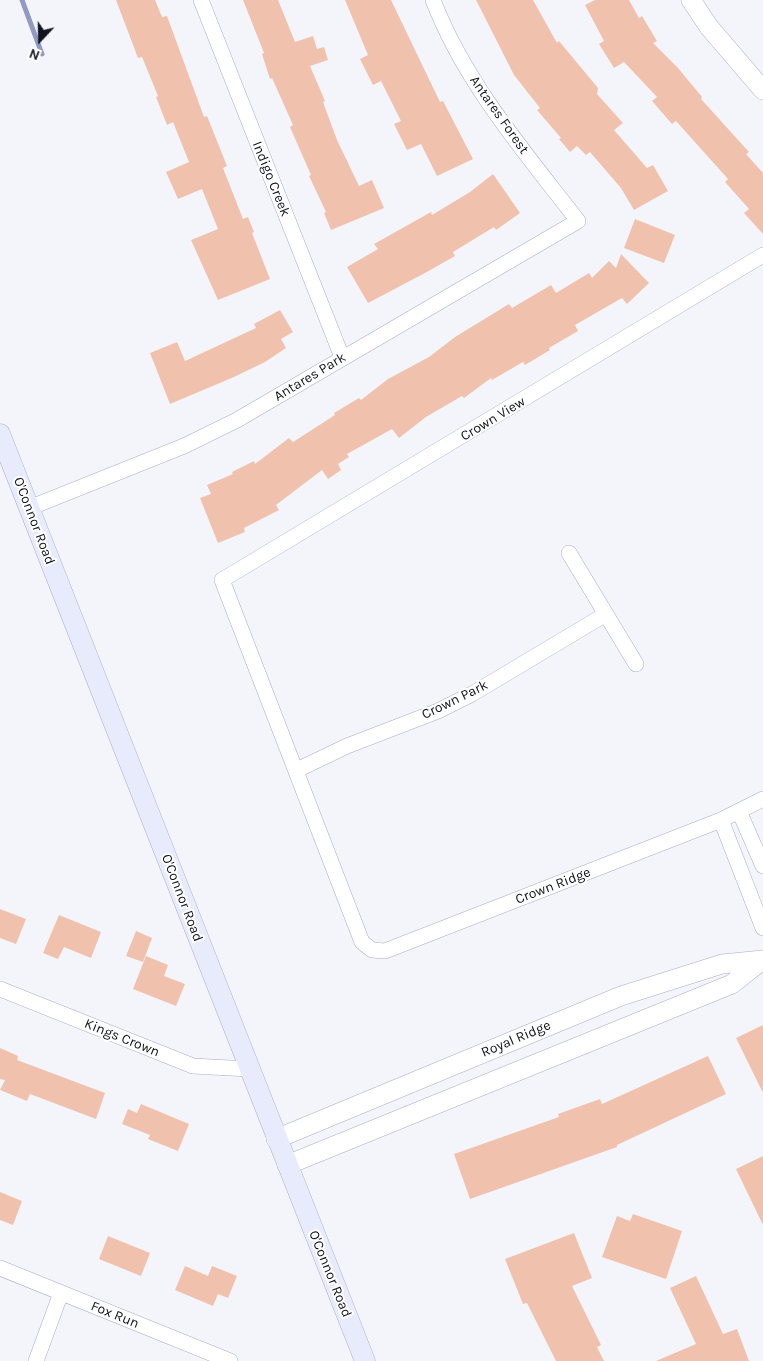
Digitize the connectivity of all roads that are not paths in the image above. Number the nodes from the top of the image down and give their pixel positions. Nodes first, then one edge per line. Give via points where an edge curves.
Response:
1 (201, 0) edge
2 (433, 0) edge
3 (691, 0) edge
4 (763, 90) edge
5 (578, 220) joint
6 (763, 255) edge
7 (342, 358) junction
8 (0, 434) edge
9 (29, 508) junction
10 (569, 553) dead end
11 (606, 614) junction
12 (636, 664) dead end
13 (297, 770) junction
14 (763, 799) edge
15 (739, 811) junction
16 (721, 820) junction
17 (763, 866) edge
18 (763, 928) edge
19 (762, 961) edge
20 (0, 989) edge
21 (249, 1069) junction
22 (276, 1139) junction
23 (286, 1165) junction
24 (0, 1268) edge
25 (62, 1293) junction
26 (36, 1361) edge
27 (230, 1361) edge
28 (365, 1361) edge

1 - 7 street, Indigo Creek
2 - 5 street, Antares Forest via 465,66 499,119
3 - 4 street via 709,27
5 - 7 street, Antares Park
6 - 13 street, Crown View via 222,580
7 - 9 street, Antares Park via 237,420 184,446
8 - 9 main road, O'Connor Road
9 - 21 main road, O'Connor Road
10 - 11 street
11 - 12 street
11 - 13 street, Crown Park via 472,694
13 - 16 street, Crown Ridge via 362,942 372,950 385,951
14 - 15 street, Crown Ridge
15 - 16 street, Crown Ridge
15 - 17 street
16 - 18 street
19 - 22 street, Royal Ridge via 722,964 620,996
19 - 23 street, Royal Ridge via 732,984
20 - 21 street, Kings Crown via 193,1066
21 - 22 main road, O'Connor Road
22 - 23 main road, O'Connor Road
23 - 28 main road, O'Connor Road
24 - 25 street, Fox Run
25 - 26 street
25 - 27 street, Fox Run

